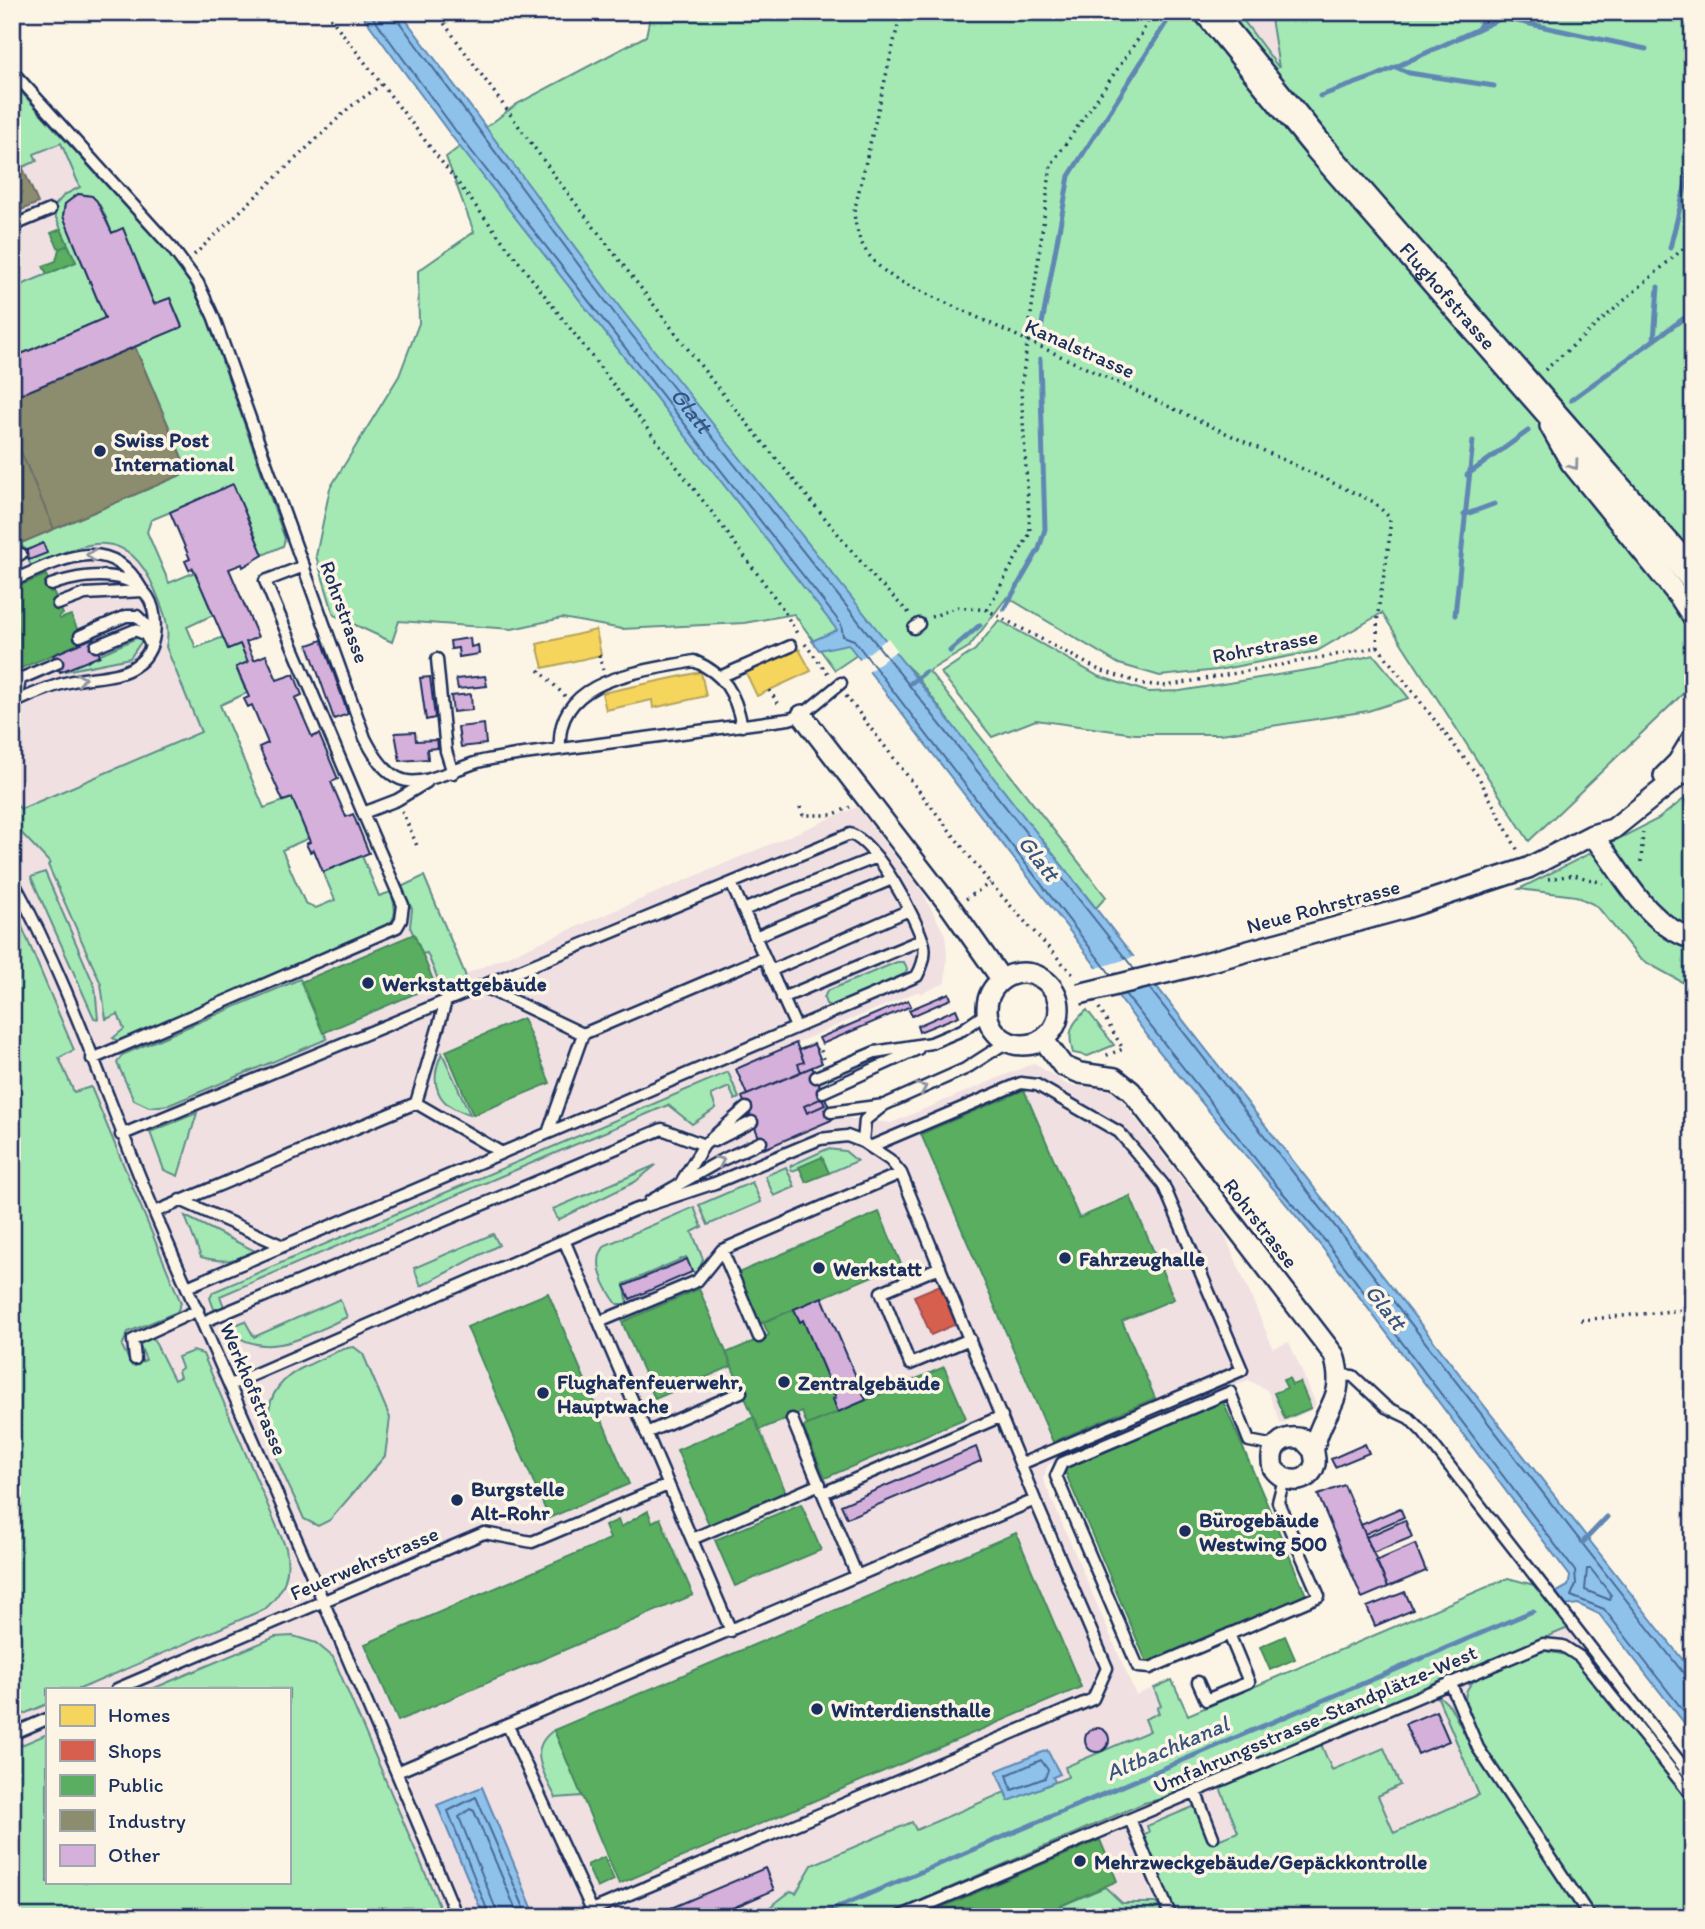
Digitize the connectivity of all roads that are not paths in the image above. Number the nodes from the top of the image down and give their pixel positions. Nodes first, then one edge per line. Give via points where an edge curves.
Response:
1 (1209, 12) edge
2 (12, 71) edge
3 (50, 209) dead end
4 (12, 226) edge
5 (1527, 385) junction
6 (304, 566) junction
7 (1693, 576) edge
8 (12, 581) edge
9 (51, 585) dead end
10 (143, 591) junction
11 (58, 604) dead end
12 (1693, 618) edge
13 (154, 633) junction
14 (80, 636) dead end
15 (96, 646) dead end
16 (152, 646) junction
17 (791, 646) dead end
18 (437, 659) dead end
19 (57, 663) dead end
20 (722, 676) junction
21 (840, 685) road end
22 (14, 703) edge
23 (802, 716) junction
24 (742, 726) junction
25 (1693, 737) edge
26 (560, 748) junction
27 (1693, 765) edge
28 (453, 773) junction
29 (426, 782) junction
30 (363, 814) junction
31 (1592, 835) junction
32 (877, 857) junction
33 (892, 879) junction
34 (731, 883) junction
35 (14, 884) edge
36 (743, 910) junction
37 (907, 911) junction
38 (755, 937) junction
39 (1693, 939) edge
40 (921, 940) junction
41 (764, 957) junction
42 (770, 971) junction
43 (1002, 981) junction
44 (482, 986) junction
45 (782, 998) junction
46 (446, 1000) junction
47 (1058, 1000) junction
48 (987, 1013) junction
49 (796, 1027) junction
50 (583, 1034) junction
51 (1044, 1039) junction
52 (1007, 1042) junction
53 (931, 1043) junction
54 (92, 1059) junction
55 (816, 1077) dead end
56 (823, 1092) dead end
57 (416, 1103) junction
58 (884, 1105) junction
59 (746, 1108) dead end
60 (831, 1112) dead end
61 (752, 1122) dead end
62 (548, 1133) junction
63 (121, 1135) junction
64 (761, 1142) dead end
65 (868, 1144) junction
66 (704, 1146) junction
67 (502, 1153) junction
68 (901, 1173) junction
69 (680, 1182) junction
70 (180, 1199) junction
71 (634, 1210) junction
72 (155, 1212) junction
73 (565, 1240) junction
74 (283, 1246) junction
75 (722, 1250) junction
76 (940, 1267) junction
77 (187, 1287) junction
78 (198, 1310) junction
79 (203, 1322) junction
80 (599, 1322) junction
81 (759, 1337) dead end
82 (970, 1339) junction
83 (135, 1359) dead end
84 (1340, 1375) junction
85 (232, 1384) junction
86 (741, 1392) dead end
87 (1002, 1416) junction
88 (792, 1419) dead end
89 (646, 1433) junction
90 (1275, 1446) junction
91 (1313, 1450) junction
92 (1021, 1464) junction
93 (1284, 1479) junction
94 (668, 1485) junction
95 (822, 1488) junction
96 (1035, 1500) junction
97 (692, 1539) junction
98 (857, 1576) junction
99 (322, 1601) junction
100 (731, 1631) junction
101 (1229, 1634) junction
102 (1198, 1682) dead end
103 (1450, 1682) junction
104 (119, 1688) edge
105 (46, 1719) edge
106 (508, 1726) junction
107 (12, 1734) edge
108 (397, 1772) junction
109 (1693, 1779) edge
110 (1195, 1791) junction
111 (1693, 1797) edge
112 (1130, 1819) junction
113 (1213, 1837) dead end
114 (457, 1917) edge
115 (899, 1917) edge
116 (1171, 1917) edge
117 (1590, 1917) edge

1 - 5 main road, Flughofstrasse via 1319,147
2 - 6 lane, Rohrstrasse via 185,264 214,318
3 - 4 lane
5 - 7 main road, Flughofstrasse
5 -> 12 street via 1571,463
6 - 29 lane, Rohrstrasse via 377,761 391,775
6 - 30 lane via 265,581
10 -> 8 lane via 118,560 99,555 79,554
9 - 10 lane via 93,574 127,580
10 - 11 lane via 85,594
10 - 13 lane via 155,616
13 - 14 lane via 137,616 126,616
13 - 16 lane
15 - 16 lane via 135,630 145,634
22 -> 16 lane via 58,685 121,673 135,667
17 - 20 lane
18 - 28 lane via 446,751
19 - 22 lane via 20,679
20 - 24 lane via 737,701
20 - 26 lane via 694,661 605,680 574,705 559,734
21 - 23 lane
23 - 24 lane, Rohrstrasse
23 - 43 street
24 - 26 lane, Rohrstrasse
25 - 31 street, Neue Rohrstrasse via 1678,762 1654,786 1605,820
26 - 28 lane, Rohrstrasse via 479,762
27 - 31 street, Neue Rohrstrasse via 1613,829
28 - 29 lane, Rohrstrasse
29 - 30 lane
30 - 54 lane via 403,905 397,927
31 - 39 street via 1653,916
31 - 47 street, Neue Rohrstrasse, bridge via 1528,868 1406,908
32 - 33 lane
32 - 34 lane via 861,838 850,834
32 - 36 lane
33 - 37 lane
33 - 38 lane
34 - 36 lane
34 - 44 lane
35 - 54 lane, Werkhofstrasse via 37,924
36 - 38 lane
37 - 40 lane
37 - 42 lane
38 - 41 lane
40 - 45 lane
40 - 49 lane via 923,966 917,976
41 - 42 lane
41 - 50 lane
42 - 45 lane
43 - 47 street via 1020,973 1040,977
43 - 48 street via 990,995
44 - 46 lane
44 - 50 lane
45 - 49 lane
46 - 57 lane
46 - 63 lane
47 - 51 street via 1059,1017
48 - 52 street via 994,1030
48 - 53 lane
49 - 62 lane
50 - 62 lane
51 - 52 street via 1026,1045
51 - 84 street, Rohrstrasse via 1063,1066 1115,1078 1131,1091 1334,1355
58 -> 52 lane via 965,1069
53 - 55 lane via 875,1052
53 - 56 lane
54 - 63 lane, Werkhofstrasse
57 - 67 lane
57 - 70 lane
58 - 60 lane
58 - 65 lane via 864,1120
59 - 66 lane
61 - 66 lane
62 - 67 lane
63 - 72 lane, Werkhofstrasse
69 -> 64 lane
65 - 68 lane
65 - 71 lane via 846,1136 820,1139 715,1183
65 - 92 lane via 1021,1083 1037,1085 1119,1132 1163,1184 1242,1370
66 - 69 lane
66 - 79 lane via 662,1129
67 - 74 lane
68 - 75 lane
68 - 76 lane
69 - 71 lane
70 - 72 lane
70 - 74 lane
71 - 73 lane
72 - 77 lane, Werkhofstrasse
73 - 80 lane
73 - 85 lane
74 - 77 lane
75 - 80 lane via 697,1281
75 - 81 lane
76 - 82 lane
76 - 82 lane via 881,1292 910,1364
77 - 78 lane, Werkhofstrasse
78 - 79 lane, Werkhofstrasse
78 - 83 lane via 133,1340
79 - 85 lane, Werkhofstrasse
80 - 89 lane
82 - 87 lane
84 - 91 street via 1337,1396
84 - 109 lane via 1353,1376 1385,1407 1409,1418 1423,1432
85 - 99 lane, Werkhofstrasse
86 - 89 lane
87 - 92 lane
87 - 95 lane
88 - 95 lane
89 - 94 lane
90 - 91 street via 1295,1437
90 - 93 street via 1273,1468
90 - 101 lane via 1249,1441 1230,1392 1062,1463 1056,1476 1138,1667 1150,1668
91 - 93 street via 1315,1465 1306,1477
92 - 96 lane
93 - 101 lane via 1278,1502 1318,1596
94 - 97 lane
94 - 99 lane, Feuerwehrstrasse via 532,1542 484,1533
95 - 97 lane
95 - 98 lane
96 - 98 lane
96 - 106 lane via 1107,1668 1093,1699 592,1910
97 - 100 lane
98 - 100 lane
99 - 104 lane, Feuerwehrstrasse
99 - 108 lane, Werkhofstrasse
100 - 106 lane
101 - 102 lane via 1249,1682 1206,1700
103 - 110 lane, Umfahrungsstrasse-Standplätze-West
103 - 111 lane, Umfahrungsstrasse-Standplätze-West via 1538,1646 1569,1648
103 - 117 lane via 1478,1748
105 - 107 lane
106 - 108 lane
108 - 114 lane, Werkhofstrasse
110 - 112 lane, Umfahrungsstrasse-Standplätze-West
110 - 113 lane
112 - 115 lane, Umfahrungsstrasse-Standplätze-West
112 - 116 lane

